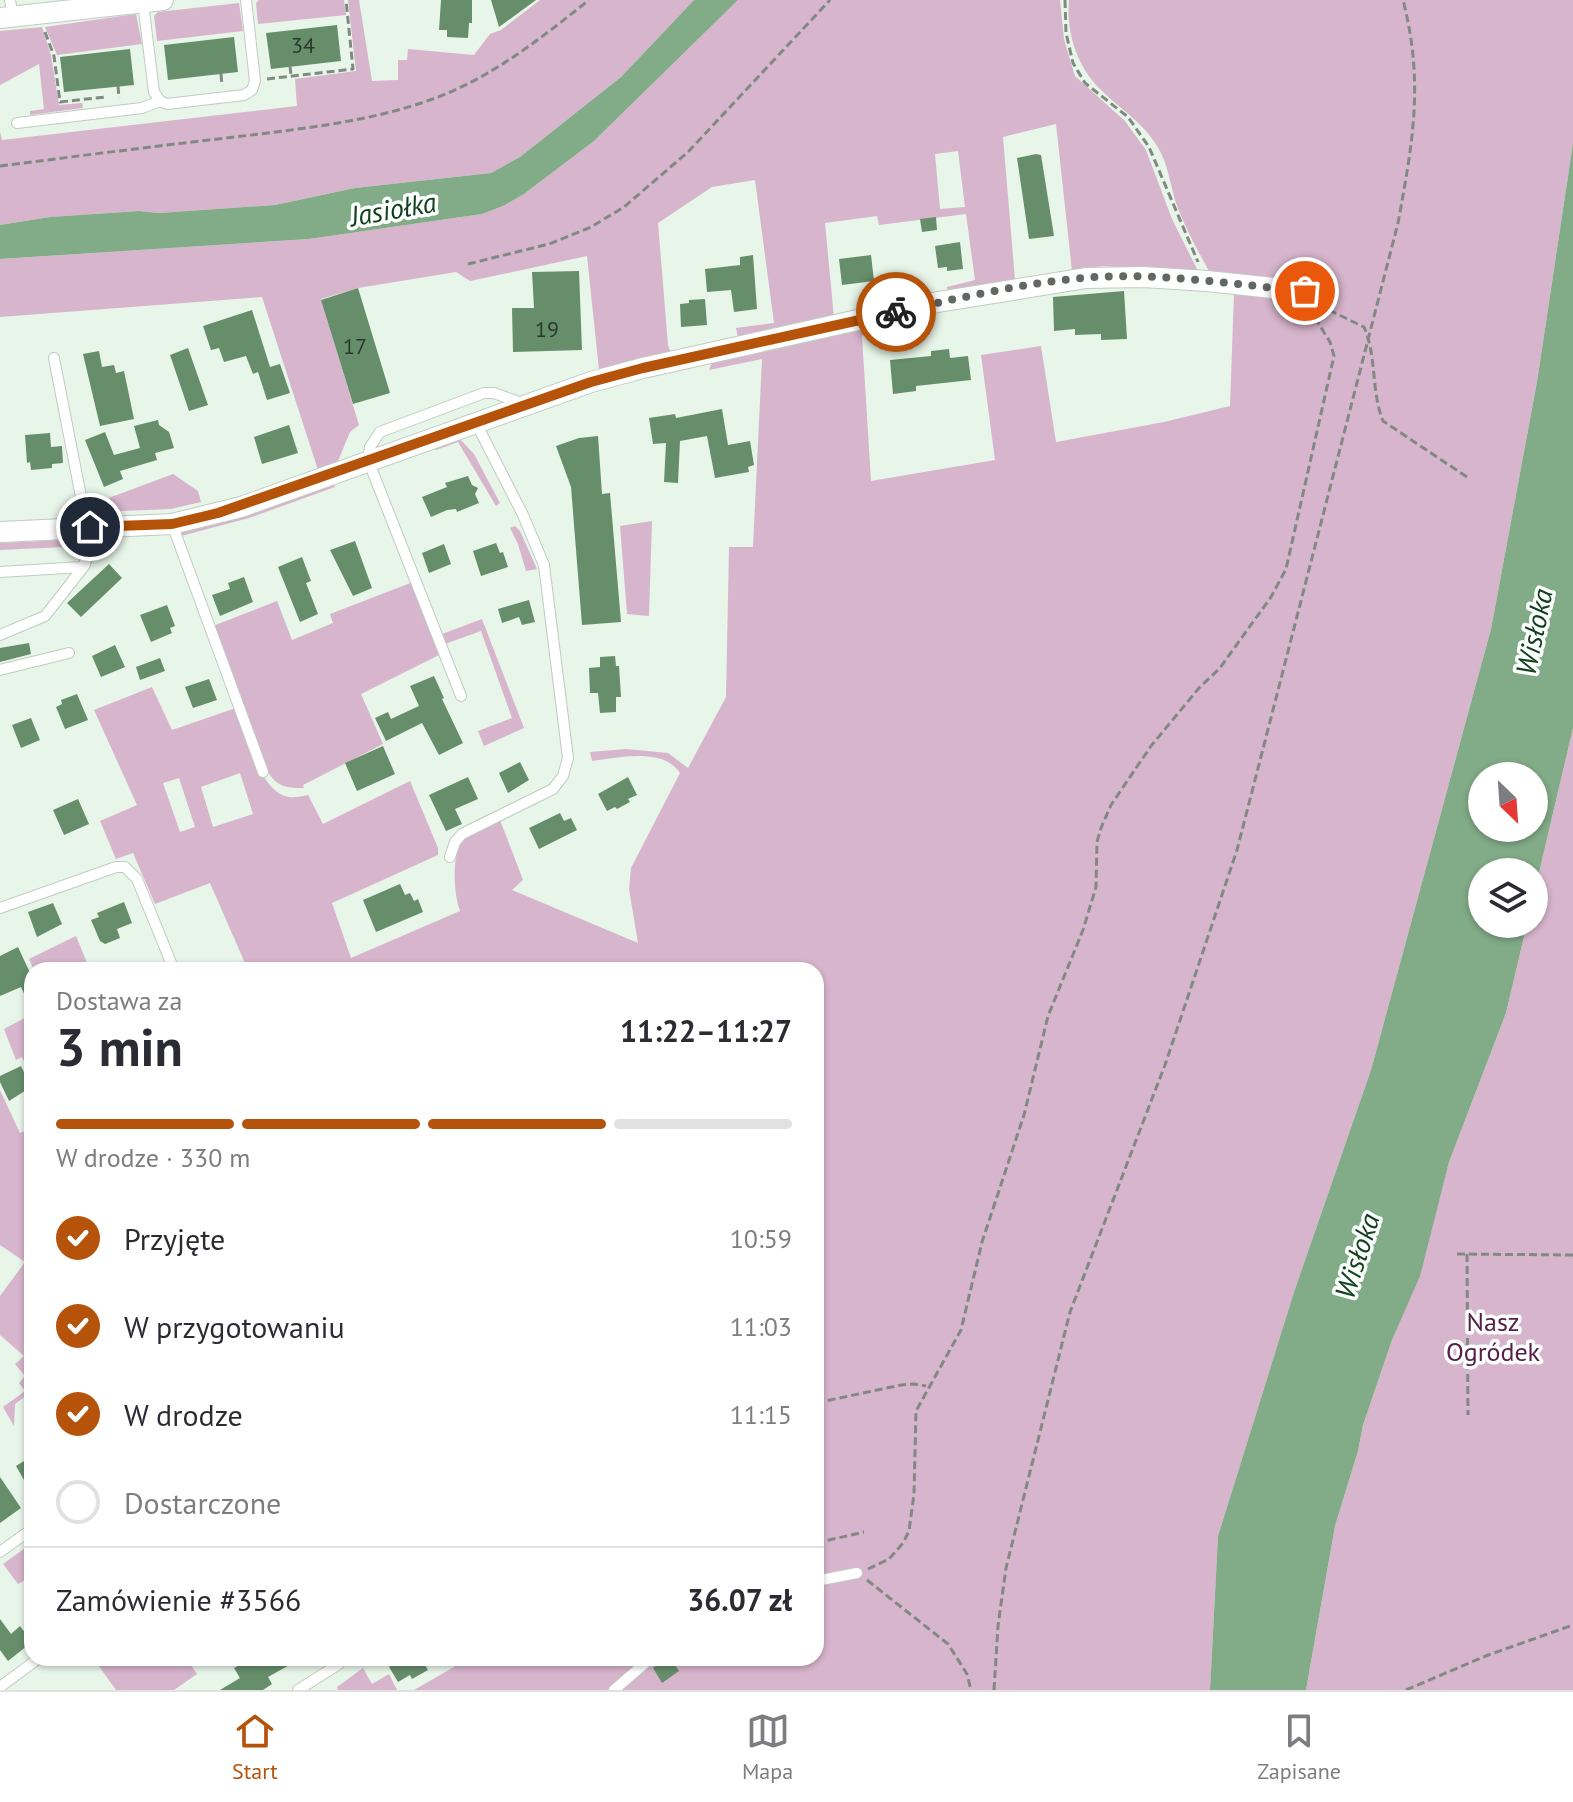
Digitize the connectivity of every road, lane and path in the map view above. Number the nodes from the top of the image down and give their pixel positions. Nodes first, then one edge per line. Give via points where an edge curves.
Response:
1 (246, 0) edge
2 (346, 0) edge
3 (589, 0) edge
4 (830, 0) edge
5 (1065, 0) edge
6 (1403, 0) edge
7 (153, 1) edge
8 (84, 4) edge
9 (8, 12) edge
10 (42, 23) dead end
11 (324, 63) dead end
12 (290, 66) dead end
13 (325, 72) junction
14 (291, 76) junction
15 (255, 81) junction
16 (118, 86) dead end
17 (210, 86) dead end
18 (83, 90) dead end
19 (119, 96) junction
20 (157, 97) junction
21 (84, 99) junction
22 (120, 104) dead end
23 (85, 107) dead end
24 (17, 123) dead end
25 (0, 166) edge
26 (468, 264) dead end
27 (1207, 281) junction
28 (1309, 292) junction
29 (1369, 339) junction
30 (54, 358) dead end
31 (525, 404) junction
32 (476, 423) junction
33 (368, 460) junction
34 (1467, 477) dead end
35 (172, 524) junction
36 (87, 527) junction
37 (0, 532) edge
38 (85, 565) junction
39 (0, 572) edge
40 (0, 635) edge
41 (69, 653) dead end
42 (0, 670) edge
43 (461, 696) dead end
44 (263, 772) dead end
45 (450, 857) dead end
46 (0, 908) edge
47 (171, 962) edge
48 (1457, 1254) dead end
49 (1467, 1254) junction
50 (1573, 1255) edge
51 (928, 1387) junction
52 (824, 1401) edge
53 (1468, 1415) dead end
54 (864, 1532) dead end
55 (24, 1535) edge
56 (824, 1541) edge
57 (0, 1552) edge
58 (857, 1573) junction
59 (824, 1579) edge
60 (1573, 1625) edge
61 (28, 1666) edge
62 (336, 1666) edge
63 (642, 1666) edge
64 (0, 1687) edge
65 (298, 1690) edge
66 (614, 1690) edge
67 (971, 1690) edge
68 (994, 1690) edge
69 (1406, 1690) edge

1 - 15 lane
2 - 13 path via 353,69
3 - 25 path via 484,75 415,105 279,131
4 - 26 path via 688,152 624,207 549,244
5 - 27 path via 1073,63 1085,83 1128,117 1149,147
6 - 29 path via 1417,96 1413,140
7 - 8 street
7 - 20 lane
8 - 9 street
10 - 21 path via 54,56 60,102
11 - 13 path
12 - 14 path
13 - 14 path
14 - 15 path
15 - 17 path
15 - 20 lane via 244,95 167,104
16 - 19 path
18 - 21 path
19 - 20 path
19 - 21 path
19 - 22 path
20 - 24 lane via 142,108
21 - 23 path
27 - 28 street
27 - 31 street via 1092,277 938,302 629,371
28 - 29 path via 1316,304 1361,324
28 - 51 path via 1334,356 1286,569 1220,668 1151,746 1111,805 1097,842 1096,887 1048,1016 961,1330
29 - 34 path via 1383,421
29 - 68 path via 1237,850 1165,1065 1070,1312 1006,1568
30 - 36 lane
31 - 32 street
31 - 33 lane via 484,393 380,432
32 - 33 street
32 - 45 lane via 544,565 568,758 553,789 462,834
33 - 35 street via 241,507
33 - 43 lane
35 - 36 street
35 - 44 lane
36 - 37 street
36 - 38 lane via 90,554
38 - 39 lane
38 - 40 lane via 45,616
41 - 42 lane
46 - 47 lane via 125,867 137,879
48 - 49 path
49 - 50 path
49 - 53 path
51 - 52 path via 901,1385
51 - 58 path via 916,1411 909,1531 889,1559
54 - 56 path
55 - 57 lane
58 - 59 lane
58 - 67 path via 948,1644
60 - 69 path
61 - 64 lane
62 - 65 lane
63 - 66 lane

